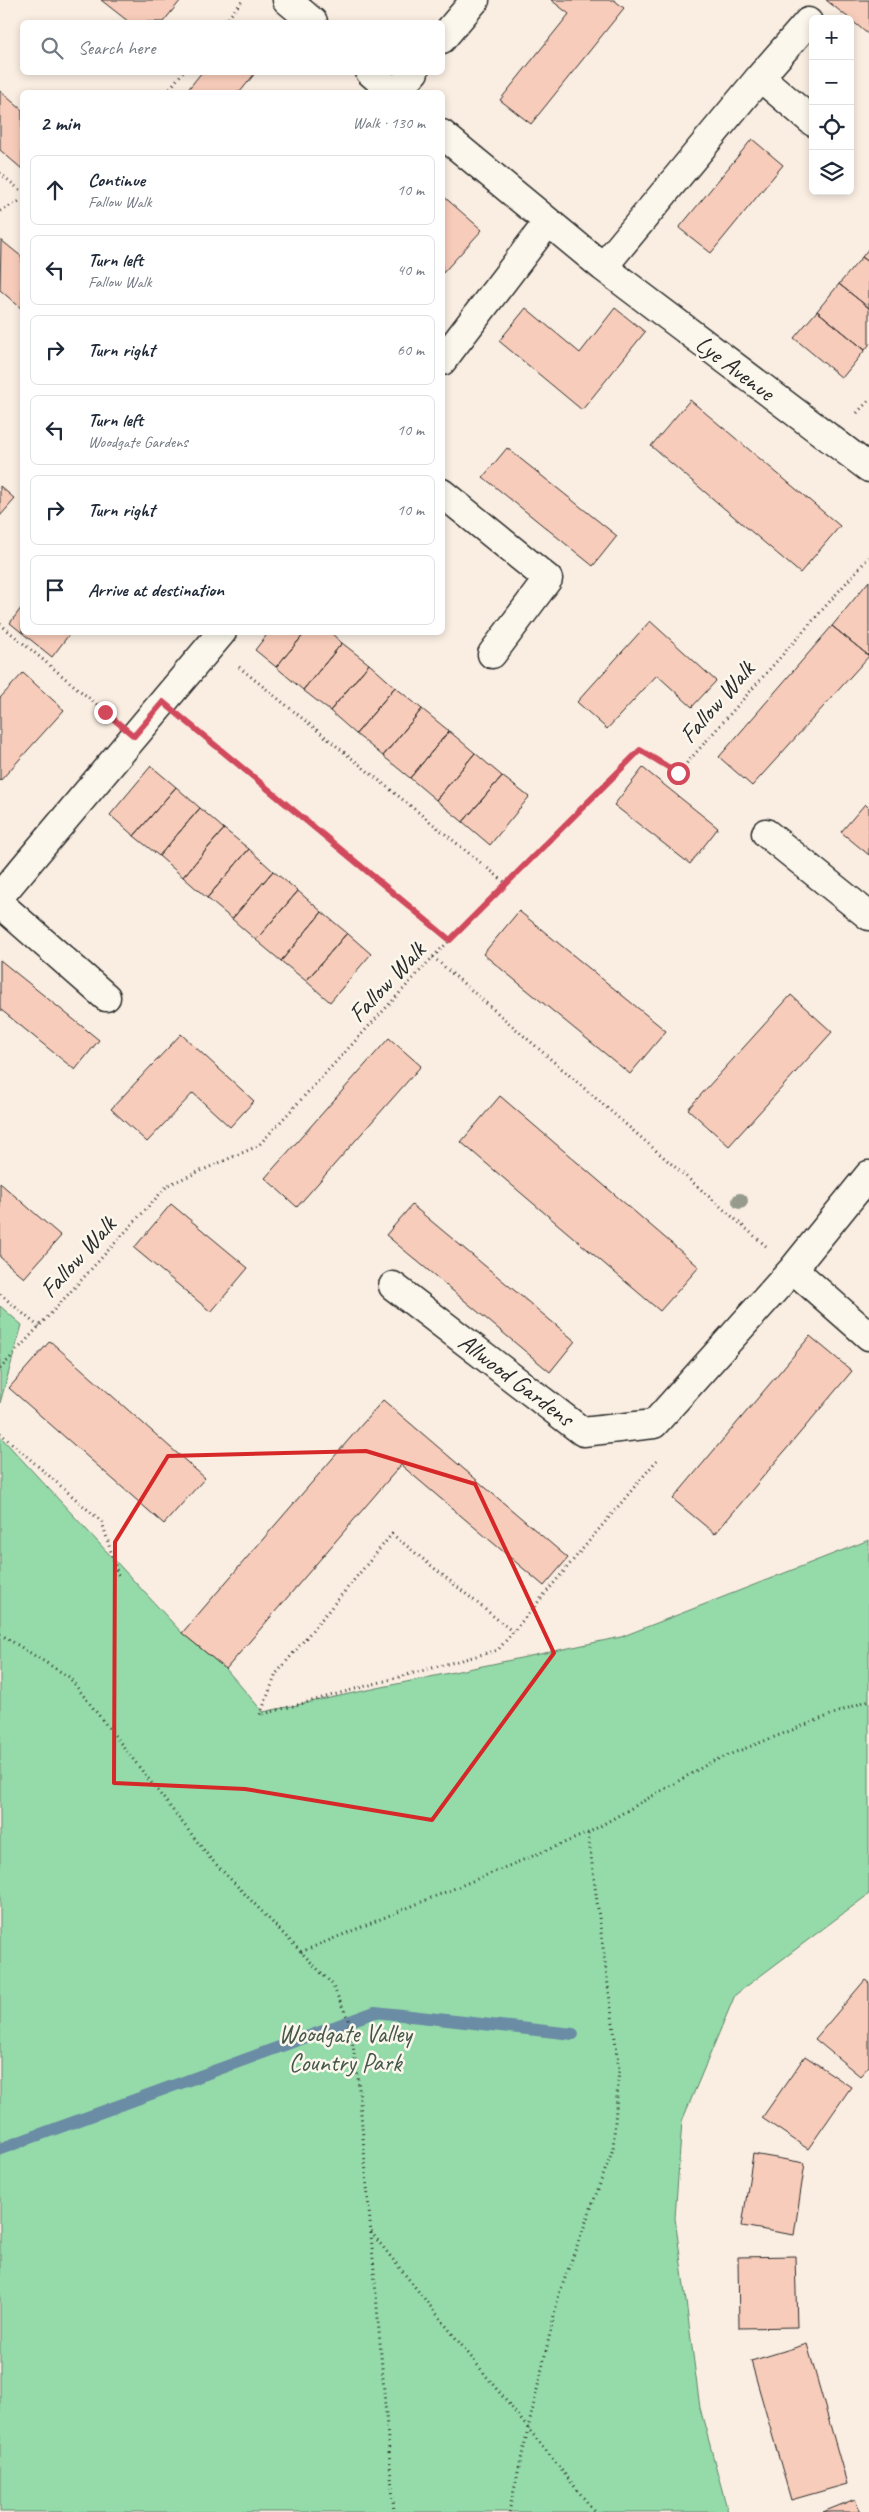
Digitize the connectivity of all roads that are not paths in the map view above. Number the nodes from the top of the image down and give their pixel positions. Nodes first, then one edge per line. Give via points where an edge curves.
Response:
1 (287, 0) edge
2 (475, 0) edge
3 (311, 20) edge
4 (808, 22) dead end
5 (445, 35) edge
6 (373, 75) edge
7 (411, 75) edge
8 (760, 77) junction
9 (391, 90) edge
10 (399, 90) edge
11 (809, 119) edge
12 (445, 136) edge
13 (548, 222) junction
14 (603, 267) junction
15 (445, 357) edge
16 (869, 468) edge
17 (445, 495) edge
18 (217, 639) edge
19 (492, 654) dead end
20 (766, 833) dead end
21 (0, 896) edge
22 (0, 904) edge
23 (869, 916) edge
24 (106, 997) dead end
25 (869, 1176) edge
26 (793, 1269) junction
27 (393, 1286) dead end
28 (869, 1336) edge

1 - 3 street
2 - 5 street
4 - 8 street
6 - 9 street
7 - 10 street
8 - 11 street
8 - 14 street
12 - 13 street, Lye Avenue
13 - 14 street, Lye Avenue
13 - 15 street
14 - 16 street, Lye Avenue
17 - 19 street via 548,579
18 - 21 street
20 - 23 street
22 - 24 street
25 - 26 street
26 - 27 street, Allwood Gardens via 654,1424 583,1432
26 - 28 street

